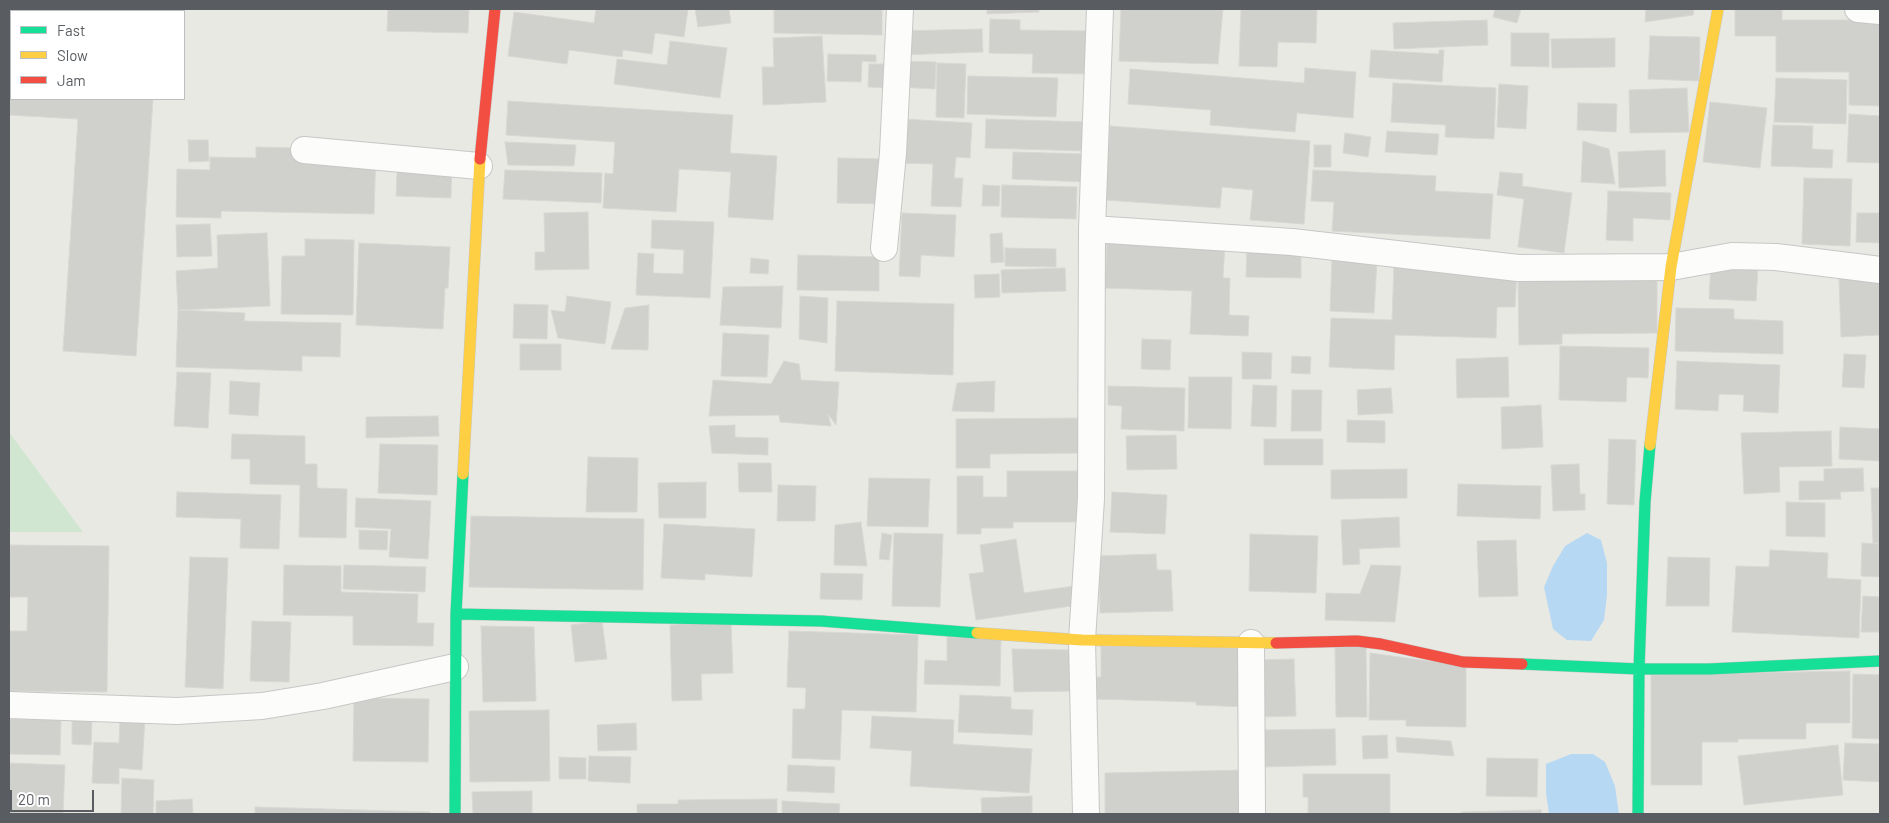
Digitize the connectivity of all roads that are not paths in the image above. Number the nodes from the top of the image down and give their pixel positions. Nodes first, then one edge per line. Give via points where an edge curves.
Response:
1 (495, 9) edge
2 (900, 9) edge
3 (1100, 9) edge
4 (1718, 9) edge
5 (1858, 9) edge
6 (1880, 11) edge
7 (304, 150) dead end
8 (479, 166) junction
9 (1092, 229) junction
10 (884, 248) dead end
11 (1671, 268) junction
12 (1880, 270) edge
13 (456, 614) junction
14 (1082, 640) junction
15 (1251, 643) junction
16 (1880, 661) edge
17 (455, 667) junction
18 (1640, 669) junction
19 (9, 705) edge
20 (455, 814) edge
21 (1086, 814) edge
22 (1252, 814) edge
23 (1638, 814) edge

1 - 8 street
2 - 10 street via 893,153
3 - 9 street
4 - 11 street
5 - 6 street
7 - 8 street
8 - 13 street
9 - 11 street via 1292,242 1518,268
9 - 14 street via 1091,498
11 - 12 street via 1732,256 1776,257
11 - 18 street via 1645,502
13 - 14 street via 821,620
13 - 17 street
14 - 15 street
14 - 21 street
15 - 18 street via 1357,641 1463,662
15 - 22 street
16 - 18 street
17 - 19 street via 262,706 177,711
17 - 20 street
18 - 23 street

